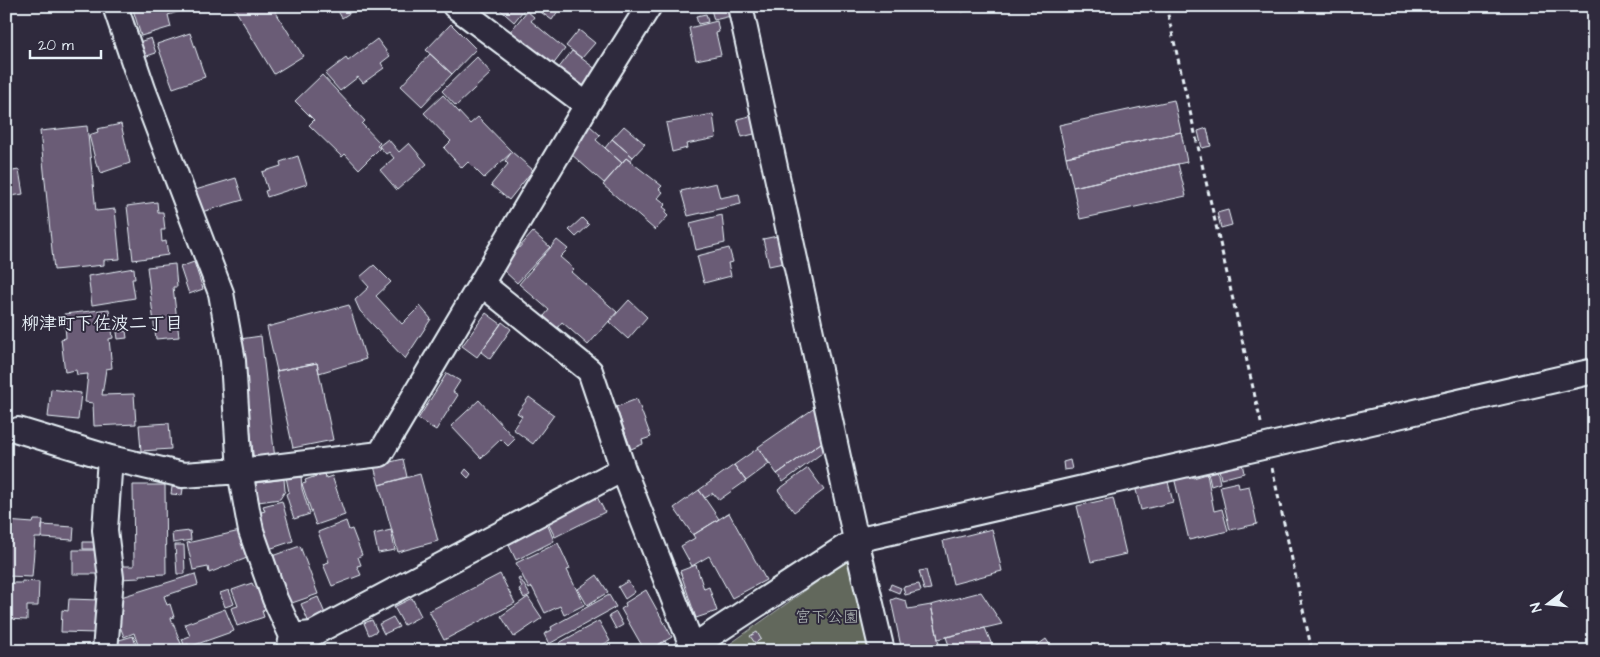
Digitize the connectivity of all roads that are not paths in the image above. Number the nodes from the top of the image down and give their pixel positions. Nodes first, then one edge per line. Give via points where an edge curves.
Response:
1 (115, 6) edge
2 (456, 6) edge
3 (649, 6) edge
4 (740, 6) edge
5 (587, 105) junction
6 (482, 284) junction
7 (1594, 371) edge
8 (10, 435) edge
9 (110, 458) junction
10 (623, 468) junction
11 (240, 471) junction
12 (856, 540) junction
13 (290, 643) edge
14 (691, 649) edge
15 (105, 651) edge
16 (882, 651) edge

1 - 11 street via 221,293 233,360
2 - 5 street
3 - 5 street
4 - 12 street
5 - 6 street
6 - 10 street via 590,371
6 - 11 street via 380,454
7 - 12 street
8 - 9 street
9 - 11 street via 183,475
9 - 15 street via 105,530 111,578
10 - 13 street
10 - 14 street
11 - 13 street via 251,531
12 - 14 street
12 - 16 street

